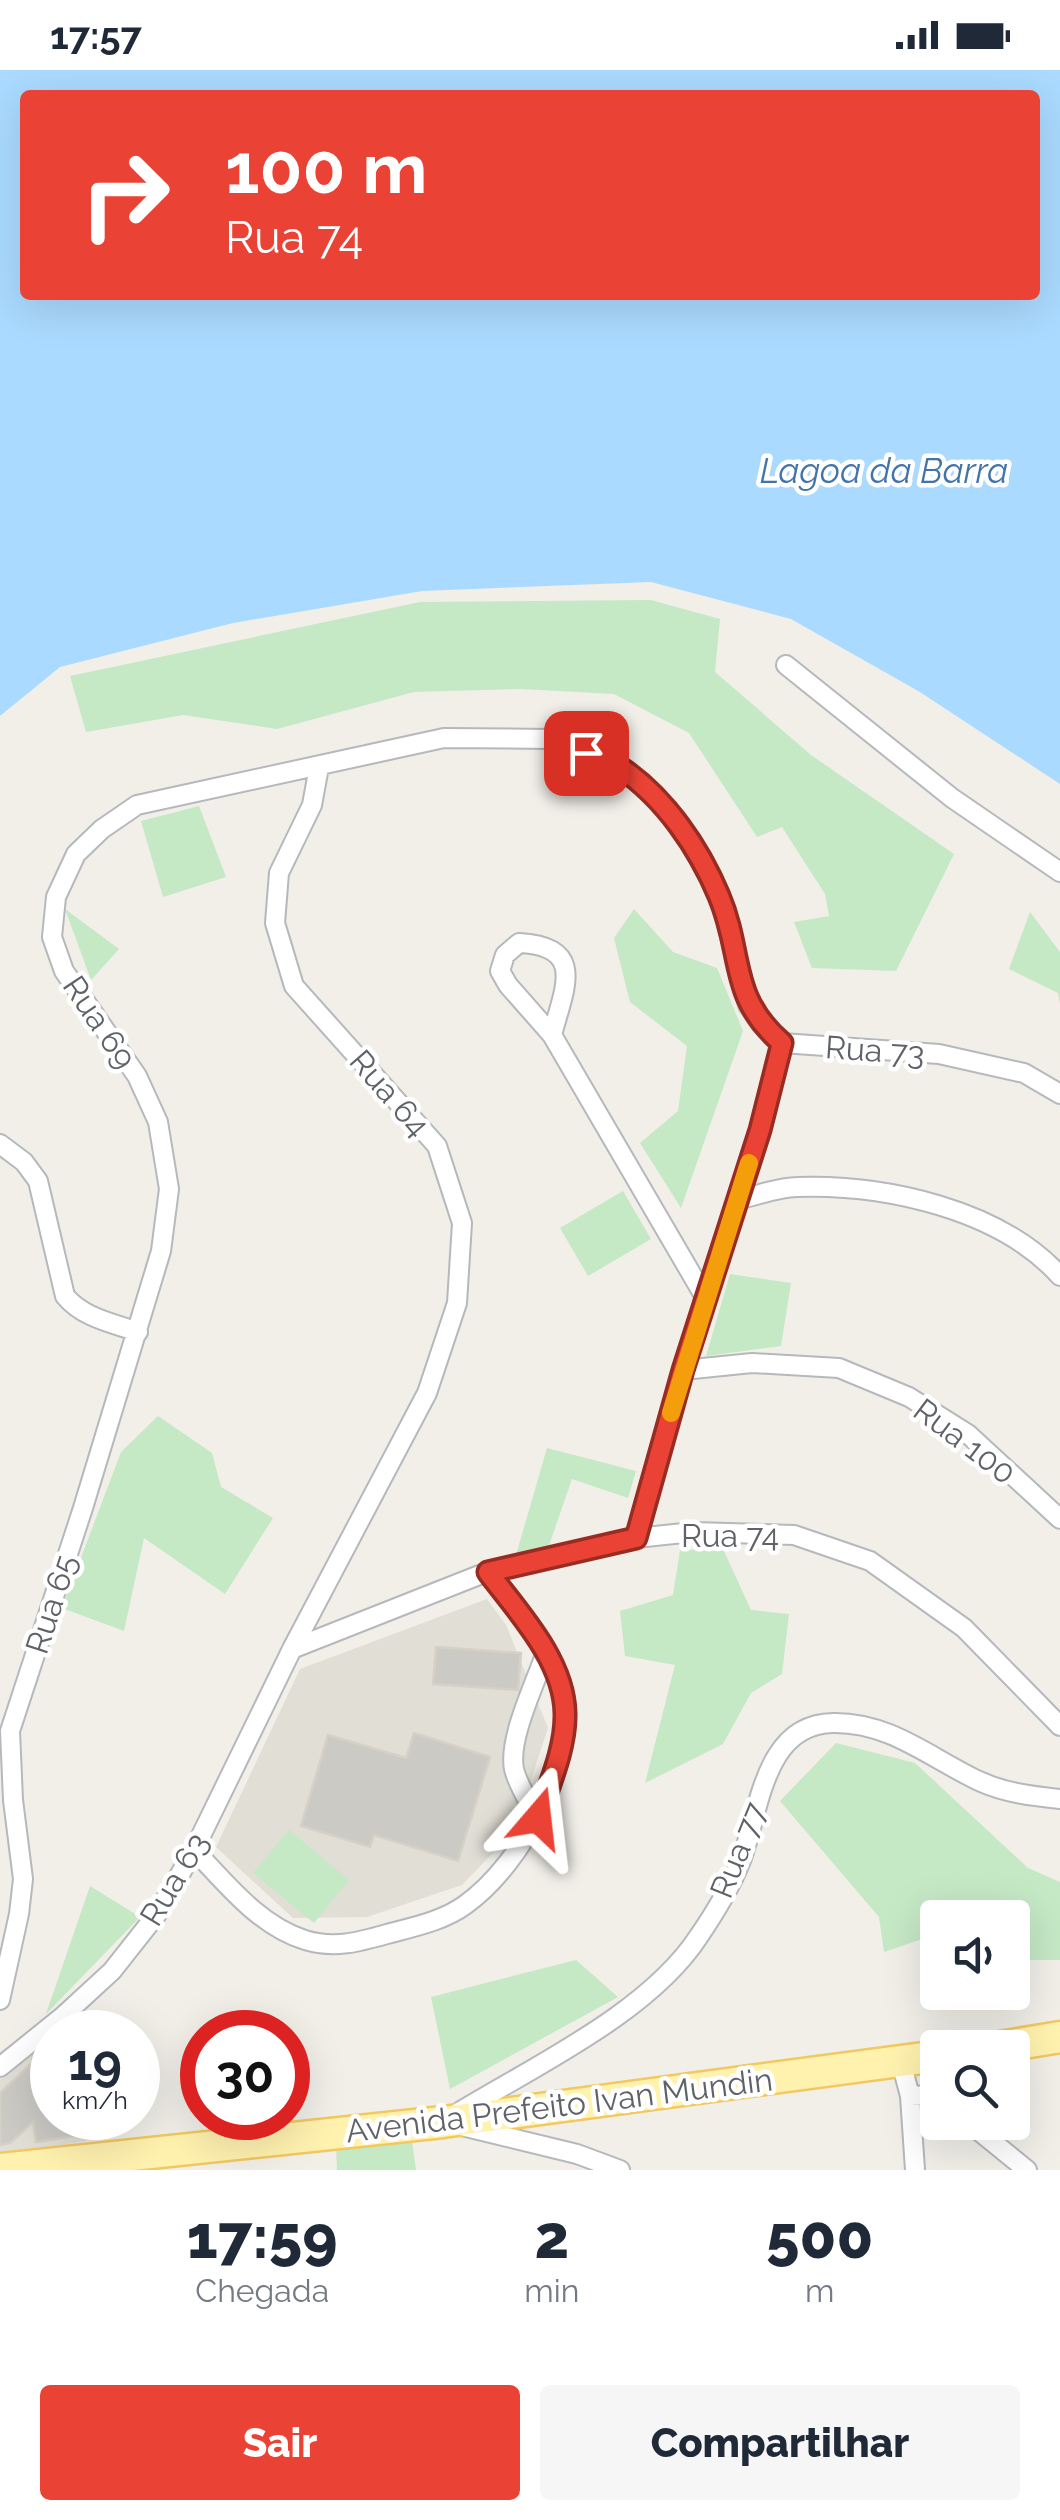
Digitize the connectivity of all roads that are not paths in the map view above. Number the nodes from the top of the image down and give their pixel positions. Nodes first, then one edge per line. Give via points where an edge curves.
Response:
1 (786, 665) dead end
2 (319, 767) junction
3 (1060, 872) edge
4 (552, 1035) junction
5 (782, 1043) junction
6 (1060, 1094) edge
7 (0, 1144) edge
8 (737, 1200) junction
9 (1060, 1276) edge
10 (706, 1299) junction
11 (138, 1332) junction
12 (683, 1370) junction
13 (1060, 1519) edge
14 (636, 1538) junction
15 (488, 1572) junction
16 (292, 1648) junction
17 (546, 1655) junction
18 (1060, 1726) edge
19 (1060, 1799) edge
20 (538, 1818) junction
21 (194, 1850) junction
22 (0, 2000) edge
23 (1060, 2037) edge
24 (1030, 2042) edge
25 (920, 2059) edge
26 (901, 2062) junction
27 (0, 2067) edge
28 (910, 2096) junction
29 (920, 2096) edge
30 (442, 2122) junction
31 (990, 2140) edge
32 (0, 2169) edge
33 (620, 2170) edge
34 (915, 2170) edge
35 (1027, 2170) edge

1 - 3 street via 952,798
2 - 5 street, Rua 73 via 444,738 550,738 620,768 676,818 720,897 748,1006
2 - 11 street, Rua 69 via 137,805 76,854 56,897 52,937 64,971 137,1076 158,1122 168,1190 161,1251
2 - 16 street, Rua 64 via 312,805 279,872 274,924 294,986 436,1146 462,1222 456,1304 427,1392
4 - 4 street via 567,978 559,955 544,944 518,943 500,970
4 - 10 street
5 - 6 street, Rua 73 via 939,1054 1024,1073
5 - 8 street
7 - 11 street via 38,1180 65,1296 87,1314
8 - 9 street via 794,1186 892,1191 978,1218
8 - 10 street
10 - 12 street
11 - 22 street, Rua 65 via 10,1730 22,1879
12 - 13 street, Rua 100 via 752,1363 839,1368 909,1397 968,1434
12 - 14 street
14 - 15 street, Rua 74
14 - 18 street, Rua 74 via 794,1535 870,1561 964,1628
15 - 16 street, Rua 74
15 - 17 street
16 - 21 street, Rua 63
17 - 20 street via 561,1682 566,1714
17 - 20 street via 513,1758
19 - 30 street, Rua 77 via 980,1782 874,1726 830,1722 800,1731 778,1751 740,1864 678,1966 637,2004
20 - 21 street via 502,1873 463,1906 344,1946 304,1940 254,1912
21 - 27 street, Rua 63 via 157,1914 112,1971
23 - 24 main road
25 - 26 main road, Avenida Prefeito Ivan Mundin
26 - 28 street
26 - 30 main road, Avenida Prefeito Ivan Mundin
28 - 29 street
28 - 34 street
30 - 32 main road, Avenida Prefeito Ivan Mundin
30 - 33 street
31 - 35 street

